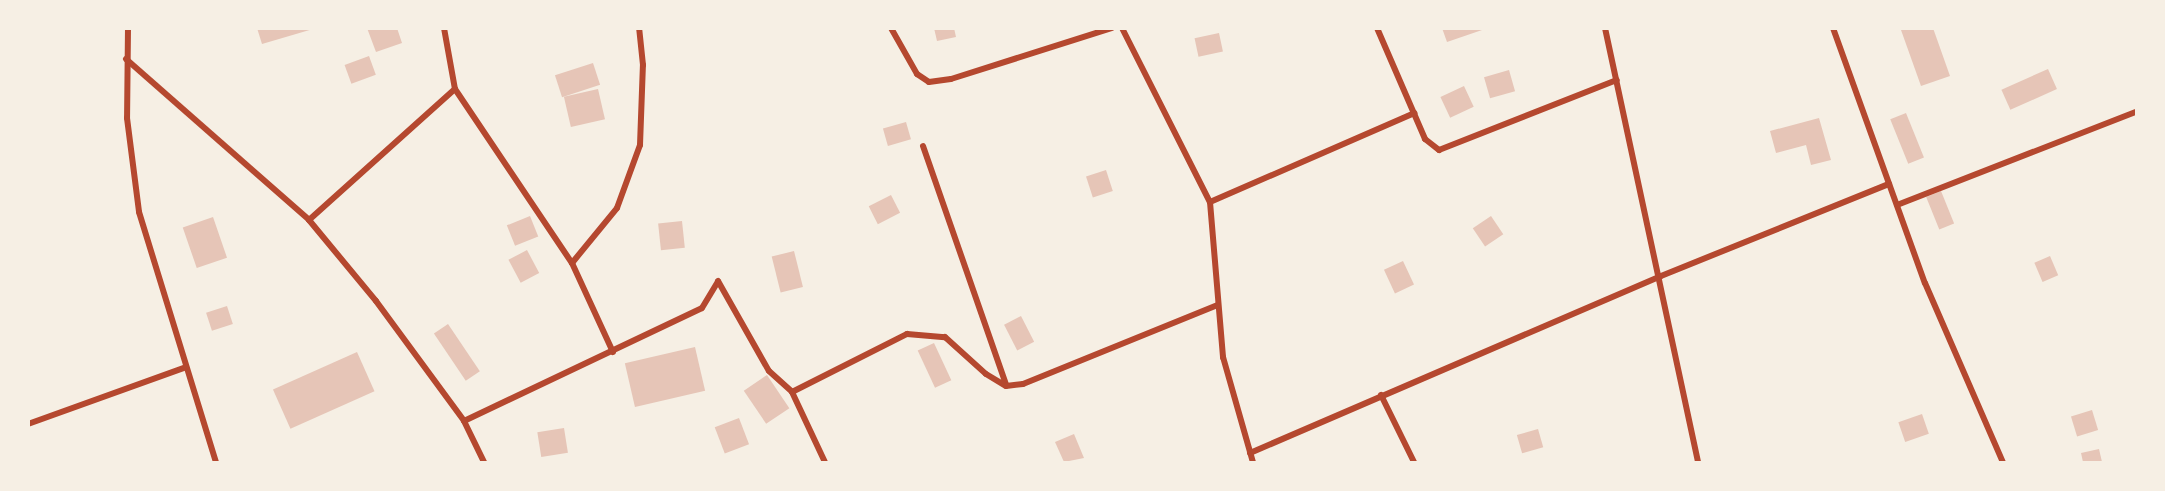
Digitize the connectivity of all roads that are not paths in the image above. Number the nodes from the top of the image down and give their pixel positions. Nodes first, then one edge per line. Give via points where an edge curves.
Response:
1 (128, 28) edge
2 (444, 28) edge
3 (639, 28) edge
4 (891, 28) edge
5 (1112, 28) edge
6 (1122, 28) edge
7 (1377, 28) edge
8 (1833, 28) edge
9 (1606, 29) edge
10 (126, 59) junction
11 (1617, 80) junction
12 (454, 89) junction
13 (2136, 112) edge
14 (1415, 113) junction
15 (923, 146) dead end
16 (1889, 184) junction
17 (1210, 202) junction
18 (1897, 205) junction
19 (309, 220) junction
20 (572, 263) junction
21 (1661, 276) junction
22 (1218, 305) junction
23 (613, 352) junction
24 (186, 367) junction
25 (1006, 386) junction
26 (792, 392) junction
27 (1381, 395) junction
28 (464, 421) junction
29 (28, 424) edge
30 (1250, 453) junction
31 (216, 462) edge
32 (484, 462) edge
33 (825, 462) edge
34 (1253, 462) edge
35 (1414, 462) edge
36 (1698, 462) edge
37 (2003, 462) edge

1 - 10 street
2 - 12 street
3 - 20 street via 643,65 640,145 617,208
4 - 5 street via 917,74 929,82 951,79
6 - 17 street
7 - 14 street
8 - 16 street
9 - 11 street
10 - 19 street
10 - 24 street via 128,118 139,212
11 - 14 street via 1447,149 1429,145
11 - 21 street
12 - 19 street
12 - 20 street
13 - 18 street
14 - 17 street
15 - 25 street
16 - 18 street
16 - 21 street
17 - 22 street
18 - 37 street via 1925,283
19 - 28 street via 376,301
20 - 23 street
21 - 27 street
21 - 36 street
22 - 25 street via 1023,384
22 - 30 street via 1222,357
23 - 26 street via 702,308 718,280 769,371
23 - 28 street
24 - 29 street
24 - 31 street
25 - 26 street via 986,374 945,337 907,334
26 - 33 street
27 - 30 street
27 - 35 street
28 - 32 street
30 - 34 street

